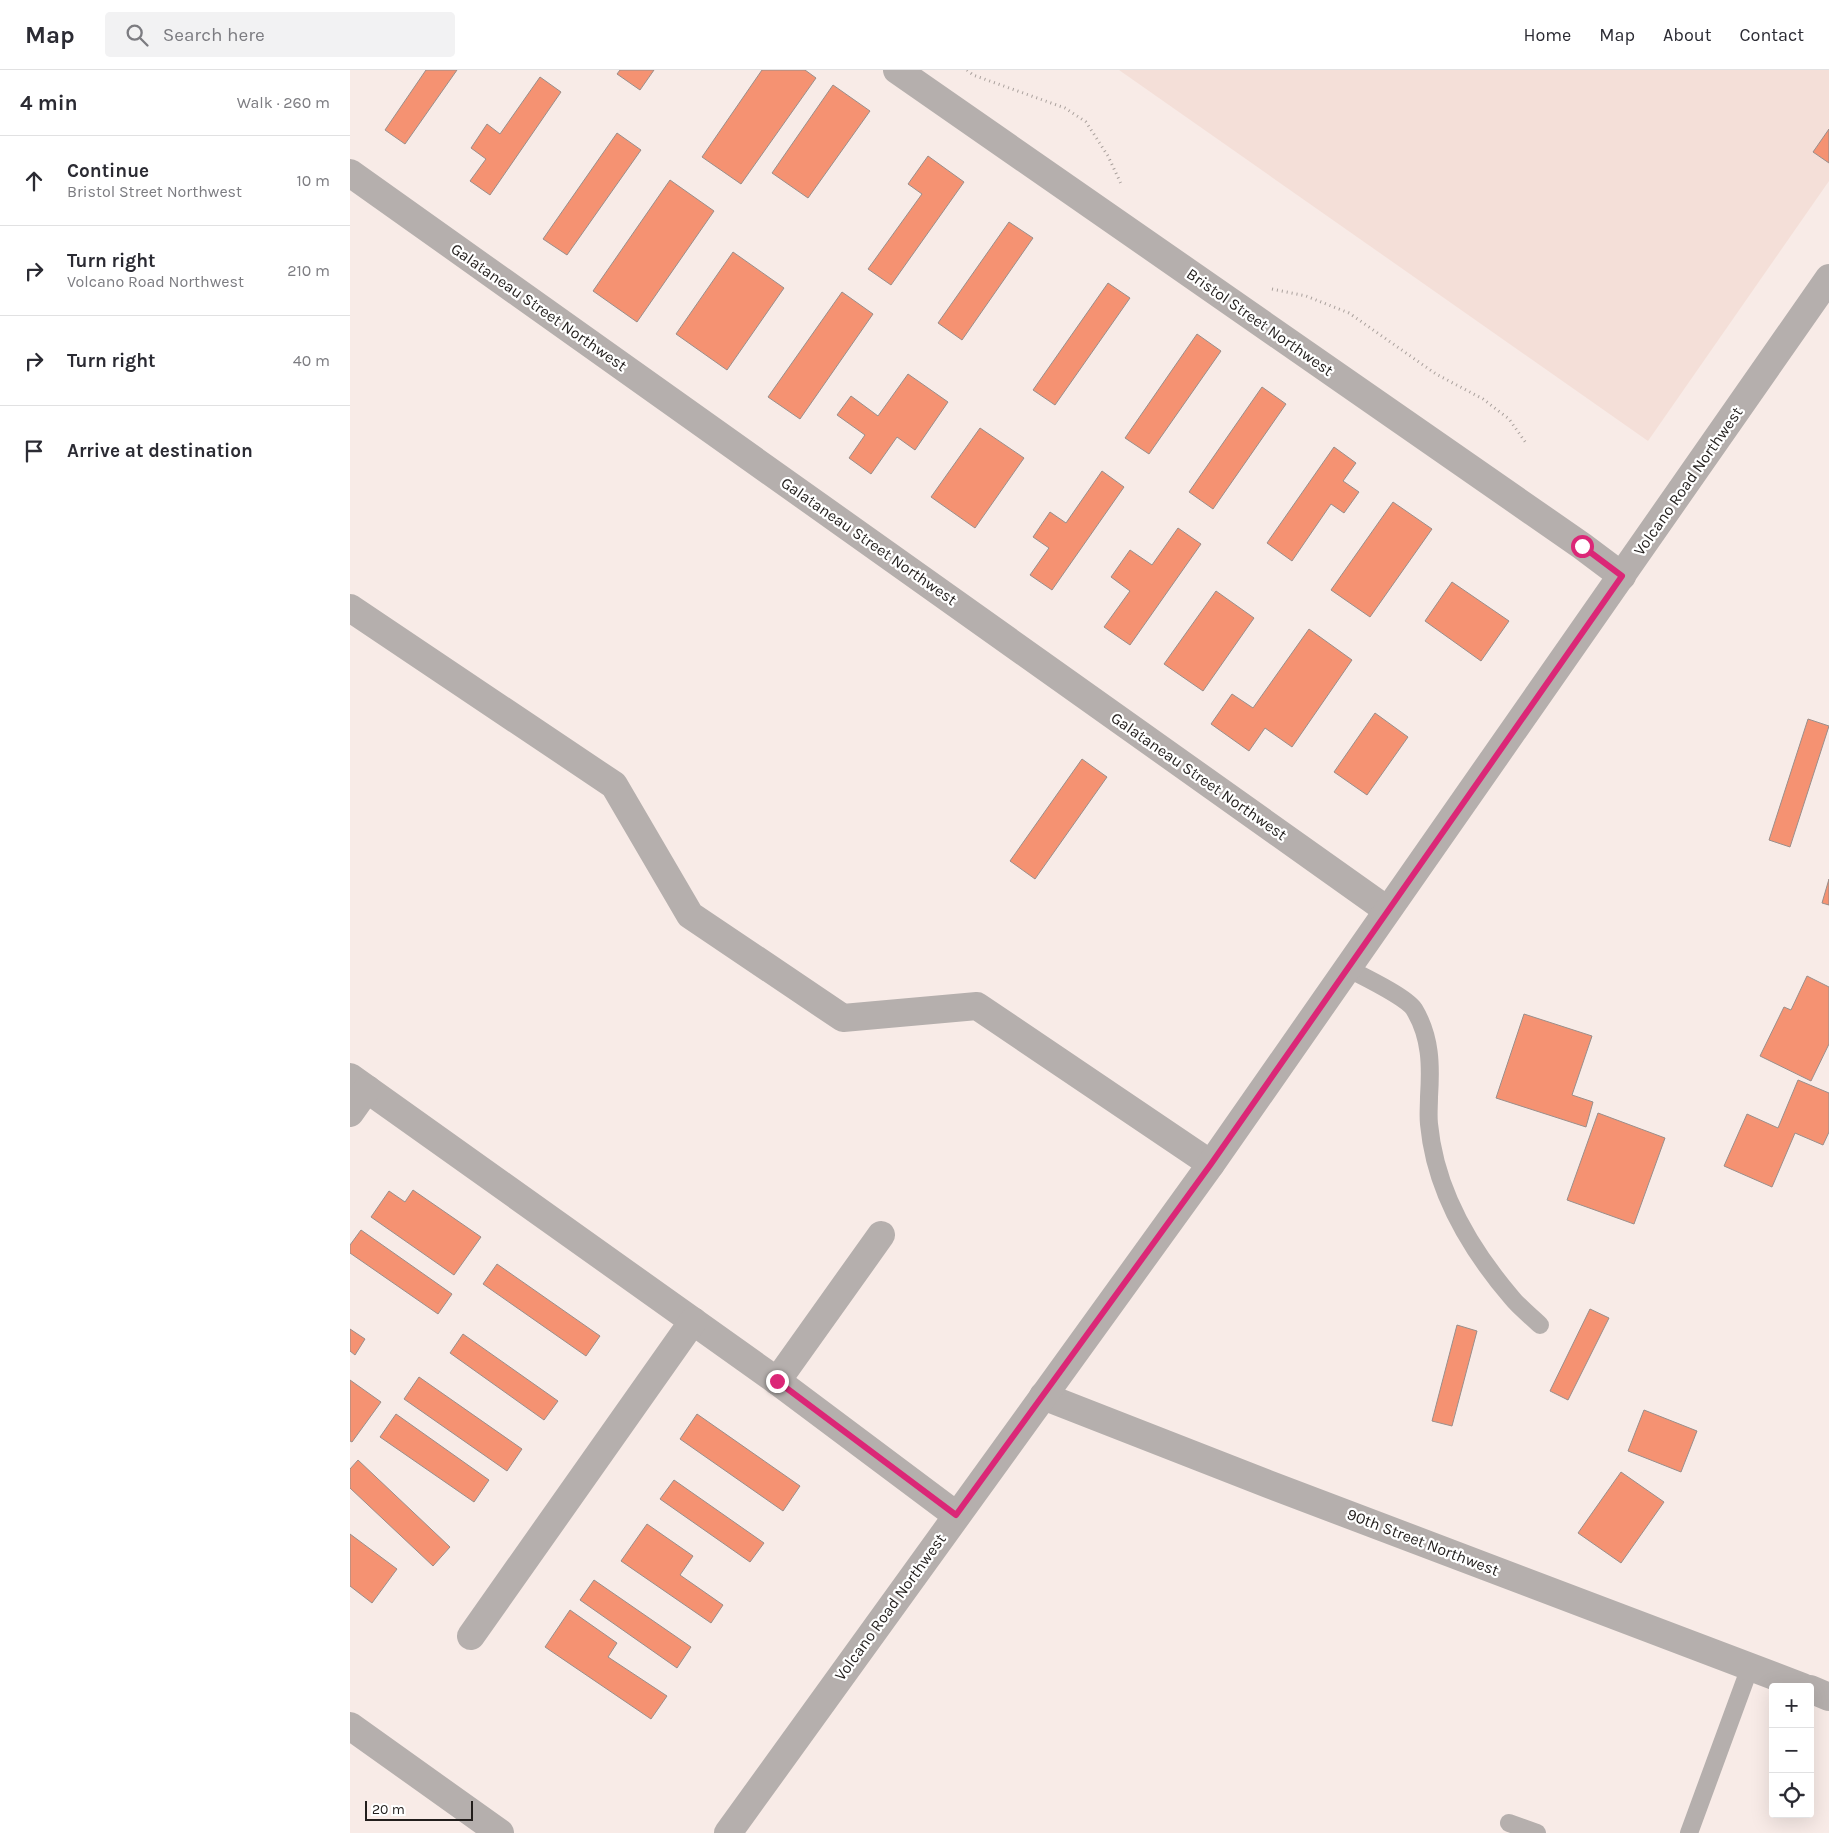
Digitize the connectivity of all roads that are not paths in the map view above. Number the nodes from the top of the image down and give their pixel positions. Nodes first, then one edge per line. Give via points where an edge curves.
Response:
1 (897, 70) edge
2 (350, 173) edge
3 (1829, 278) edge
4 (1622, 576) junction
5 (350, 608) edge
6 (1387, 910) junction
7 (1347, 968) junction
8 (358, 1083) edge
9 (350, 1113) edge
10 (1211, 1164) junction
11 (881, 1235) dead end
12 (692, 1321) junction
13 (1540, 1325) dead end
14 (777, 1381) junction
15 (1043, 1396) junction
16 (956, 1515) junction
17 (471, 1636) dead end
18 (1750, 1667) junction
19 (1792, 1683) edge
20 (1814, 1691) edge
21 (1829, 1697) edge
22 (350, 1726) edge
23 (1509, 1823) dead end
24 (500, 1833) edge
25 (728, 1833) edge
26 (1537, 1833) edge
27 (1688, 1833) edge

1 - 4 street, Bristol Street Northwest
2 - 6 street, Galataneau Street Northwest
3 - 4 street, Volcano Road Northwest
4 - 6 street, Volcano Road Northwest
5 - 10 street via 614,785 690,915 843,1018 977,1006
6 - 7 street, Volcano Road Northwest
7 - 10 street, Volcano Road Northwest
7 - 13 lane via 1392,992 1413,1008 1428,1041 1431,1063 1428,1122 1436,1166 1451,1208 1482,1259 1513,1299
8 - 9 street
8 - 12 street
10 - 15 street, Volcano Road Northwest
11 - 14 street
12 - 14 street
12 - 17 street
14 - 16 street
15 - 16 street, Volcano Road Northwest
15 - 18 street, 90th Street Northwest
16 - 25 street, Volcano Road Northwest
18 - 19 street, 90th Street Northwest
18 - 27 lane
20 - 21 street
22 - 24 street
23 - 26 lane

